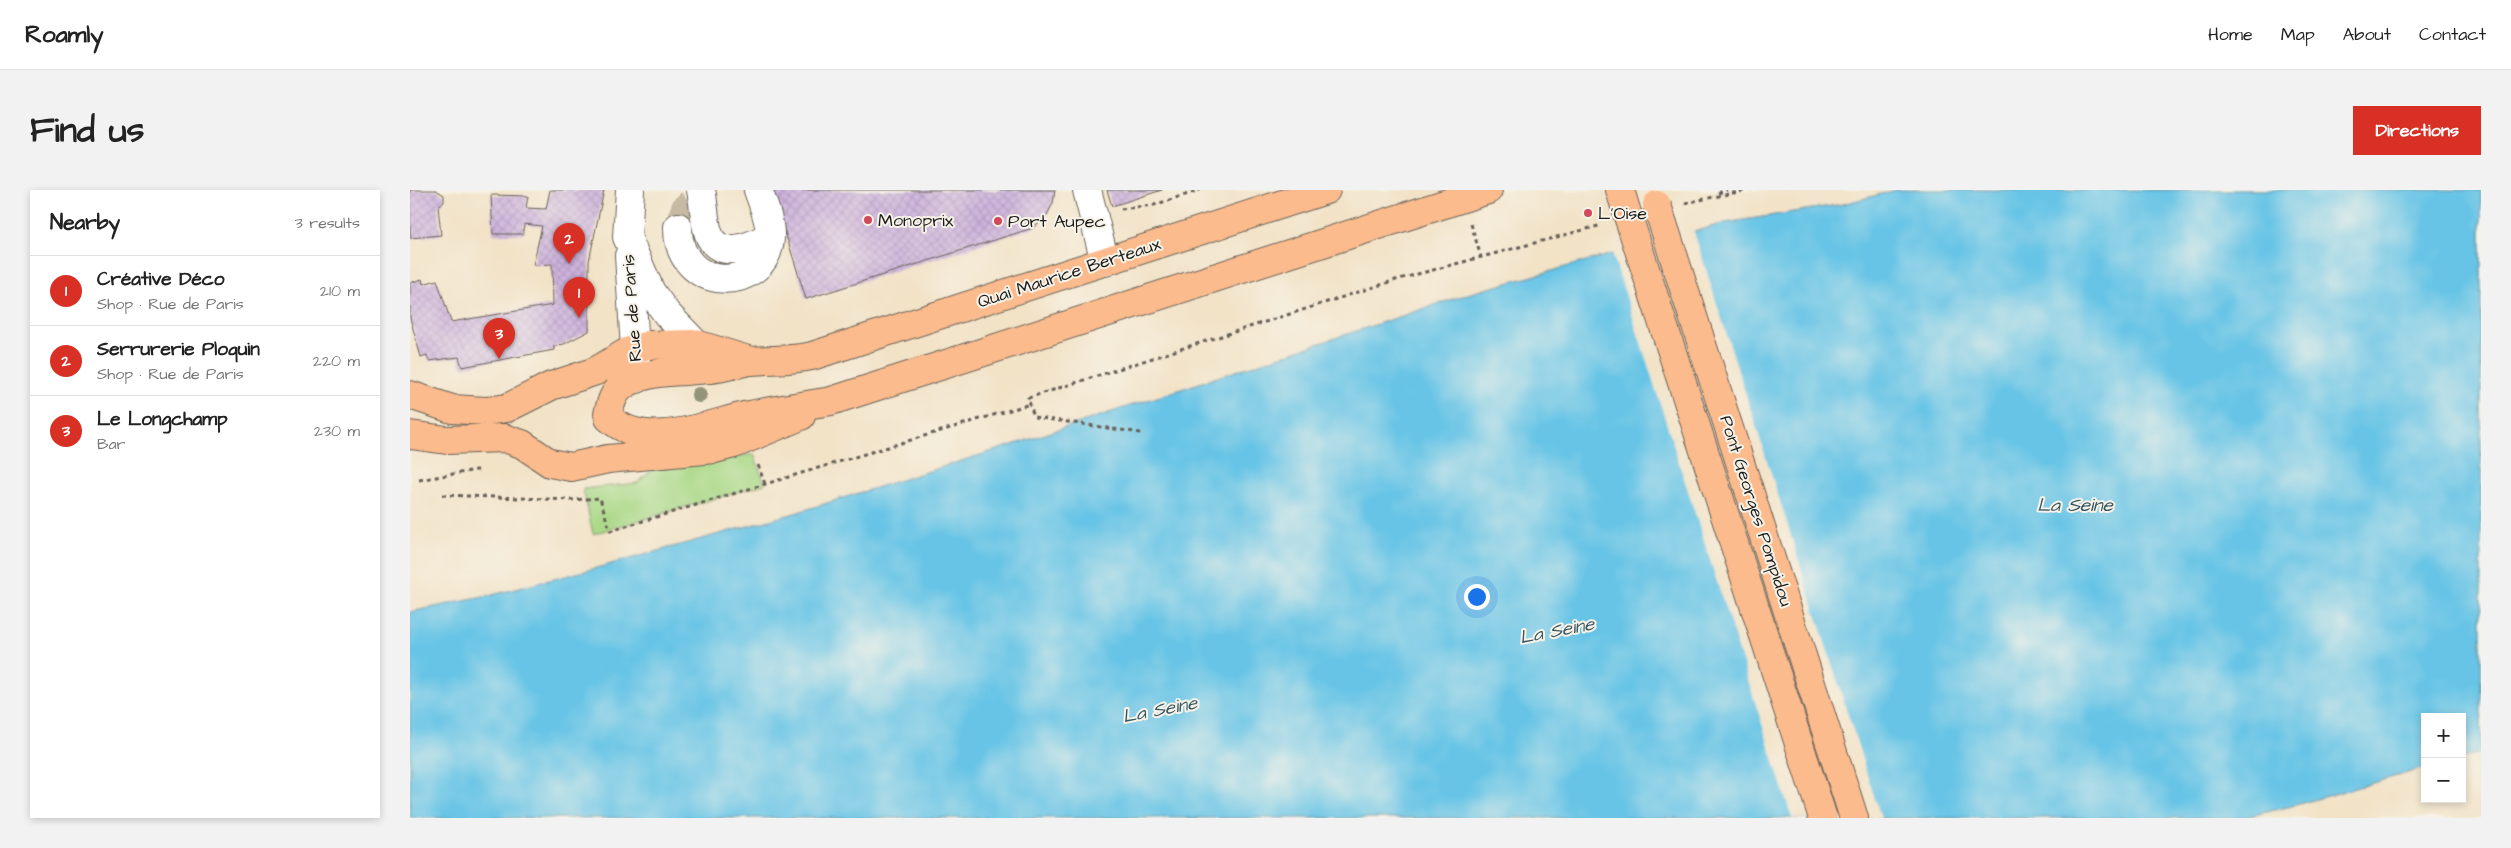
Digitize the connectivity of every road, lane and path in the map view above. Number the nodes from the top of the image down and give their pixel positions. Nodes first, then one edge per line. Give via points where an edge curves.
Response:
1 (630, 190) edge
2 (701, 190) edge
3 (758, 190) edge
4 (1200, 190) edge
5 (1326, 190) edge
6 (1488, 190) edge
7 (1727, 190) edge
8 (1654, 195) edge
9 (1708, 196) dead end
10 (1624, 202) edge
11 (1091, 203) edge
12 (1471, 224) dead end
13 (678, 227) tunnel mouth
14 (770, 236) junction
15 (628, 237) junction
16 (1105, 262) junction
17 (696, 344) junction
18 (634, 348) junction
19 (751, 361) junction
20 (637, 379) junction
21 (550, 389) junction
22 (410, 395) edge
23 (831, 401) junction
24 (1030, 404) junction
25 (609, 416) junction
26 (1141, 433) dead end
27 (410, 435) edge
28 (540, 457) junction
29 (757, 462) dead end
30 (581, 465) junction
31 (765, 484) junction
32 (442, 495) dead end
33 (1823, 818) edge
34 (1854, 818) edge

1 - 15 street, Rue de Paris
2 - 14 street via 708,233 717,246 733,251
3 - 14 street
4 - 11 path via 1154,205 1117,209
5 - 16 main road, Quai Maurice Berteaux
6 - 23 main road
7 - 9 path
8 - 34 main road, Pont Georges Pompidou, bridge
10 - 33 main road, Pont Georges Pompidou, bridge
11 - 16 street
12 - 24 path via 1481,257 1399,278 1028,398
13 - 14 street via 678,240 690,264 702,274 717,279 732,279 755,268 766,254
15 - 17 street, Rue de Paris via 651,292
15 - 18 street, Rue de Paris
16 - 19 main road, Quai Maurice Berteaux via 812,356
17 - 18 main road
17 - 19 main road
18 - 20 street, Rue de Paris
18 - 21 main road via 596,371
19 - 20 main road
20 - 25 main road via 615,393
21 - 22 main road via 507,408 480,410 452,408
21 - 25 main road via 578,384 590,389 603,401
21 - 28 main road via 529,408 526,424 531,444
23 - 25 main road via 658,434 625,430
23 - 30 main road via 734,444 699,452
24 - 26 path via 1034,417
24 - 31 path
25 - 30 main road via 610,431 606,443
27 - 28 main road via 447,440 511,440
28 - 30 main road via 560,466
29 - 31 path
31 - 32 path via 610,531 600,498 572,500

